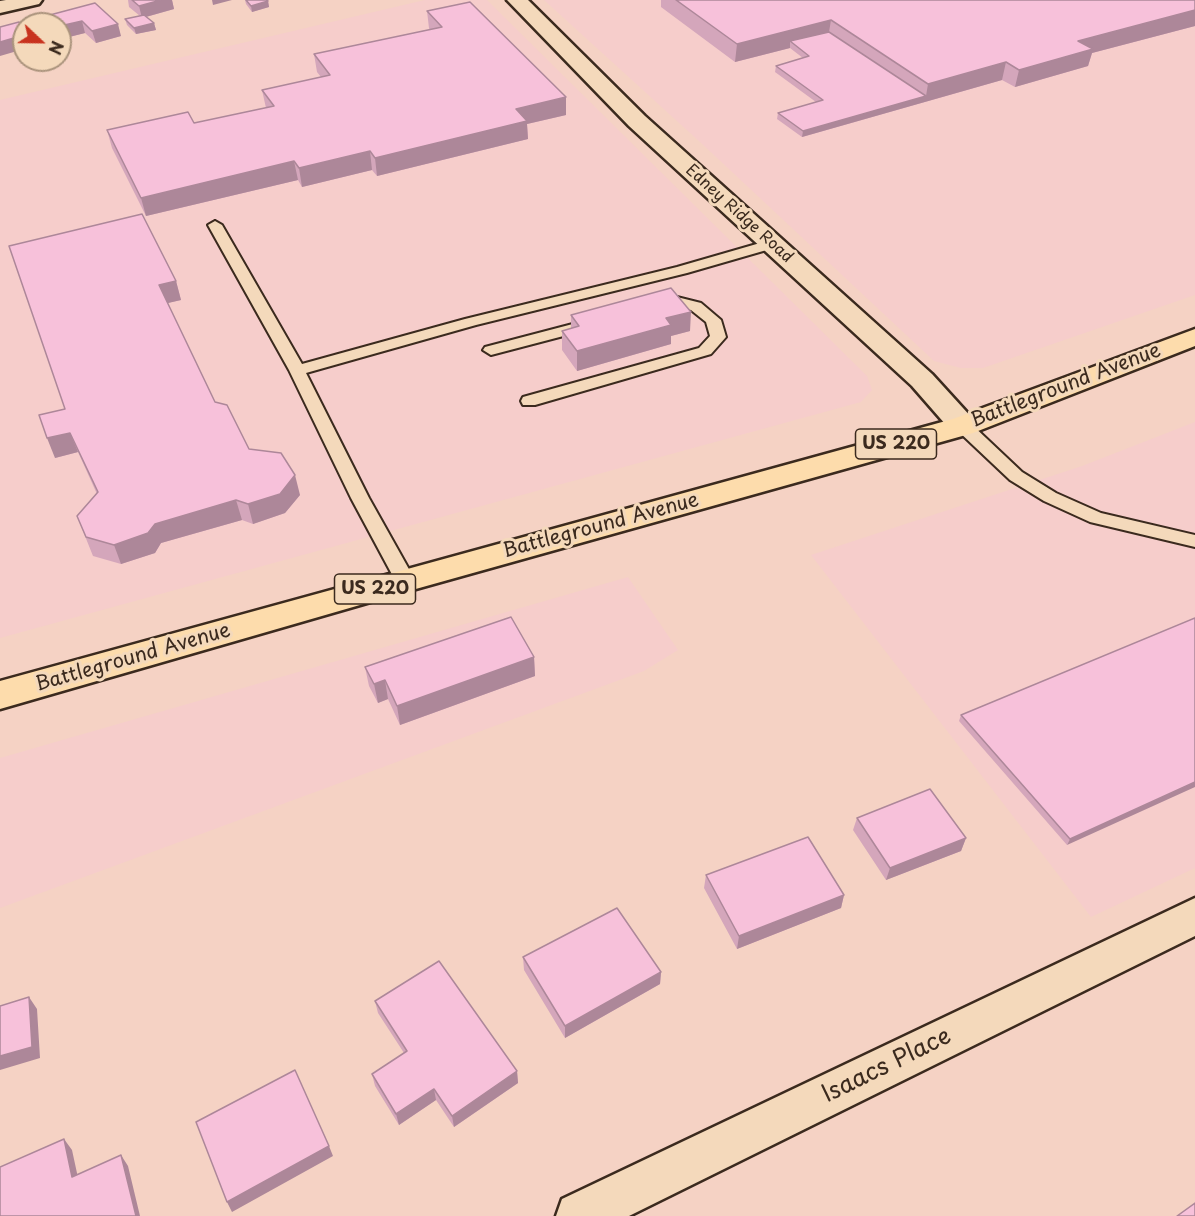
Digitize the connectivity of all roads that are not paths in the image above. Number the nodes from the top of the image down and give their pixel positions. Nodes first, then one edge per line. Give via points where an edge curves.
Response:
1 (32, 0) edge
2 (517, 0) edge
3 (0, 7) edge
4 (215, 225) dead end
5 (772, 244) junction
6 (642, 311) edge
7 (607, 320) edge
8 (1195, 337) edge
9 (491, 350) dead end
10 (297, 370) junction
11 (529, 401) dead end
12 (963, 426) junction
13 (1195, 541) edge
14 (405, 580) junction
15 (0, 695) edge
16 (1195, 916) edge
17 (579, 1216) edge

1 - 3 street
2 - 5 street, Edney Ridge Road via 637,121
4 - 10 lane
5 - 10 lane
5 - 12 street, Edney Ridge Road via 922,380
6 - 11 lane via 677,302 696,306 713,320 718,337 705,351
7 - 9 lane
8 - 12 main road, Battleground Avenue / US 220
10 - 14 lane
12 - 13 lane via 1016,476 1050,497 1096,518
12 - 14 main road, Battleground Avenue / US 220
14 - 15 main road, Battleground Avenue / US 220
16 - 17 street, Isaacs Place

